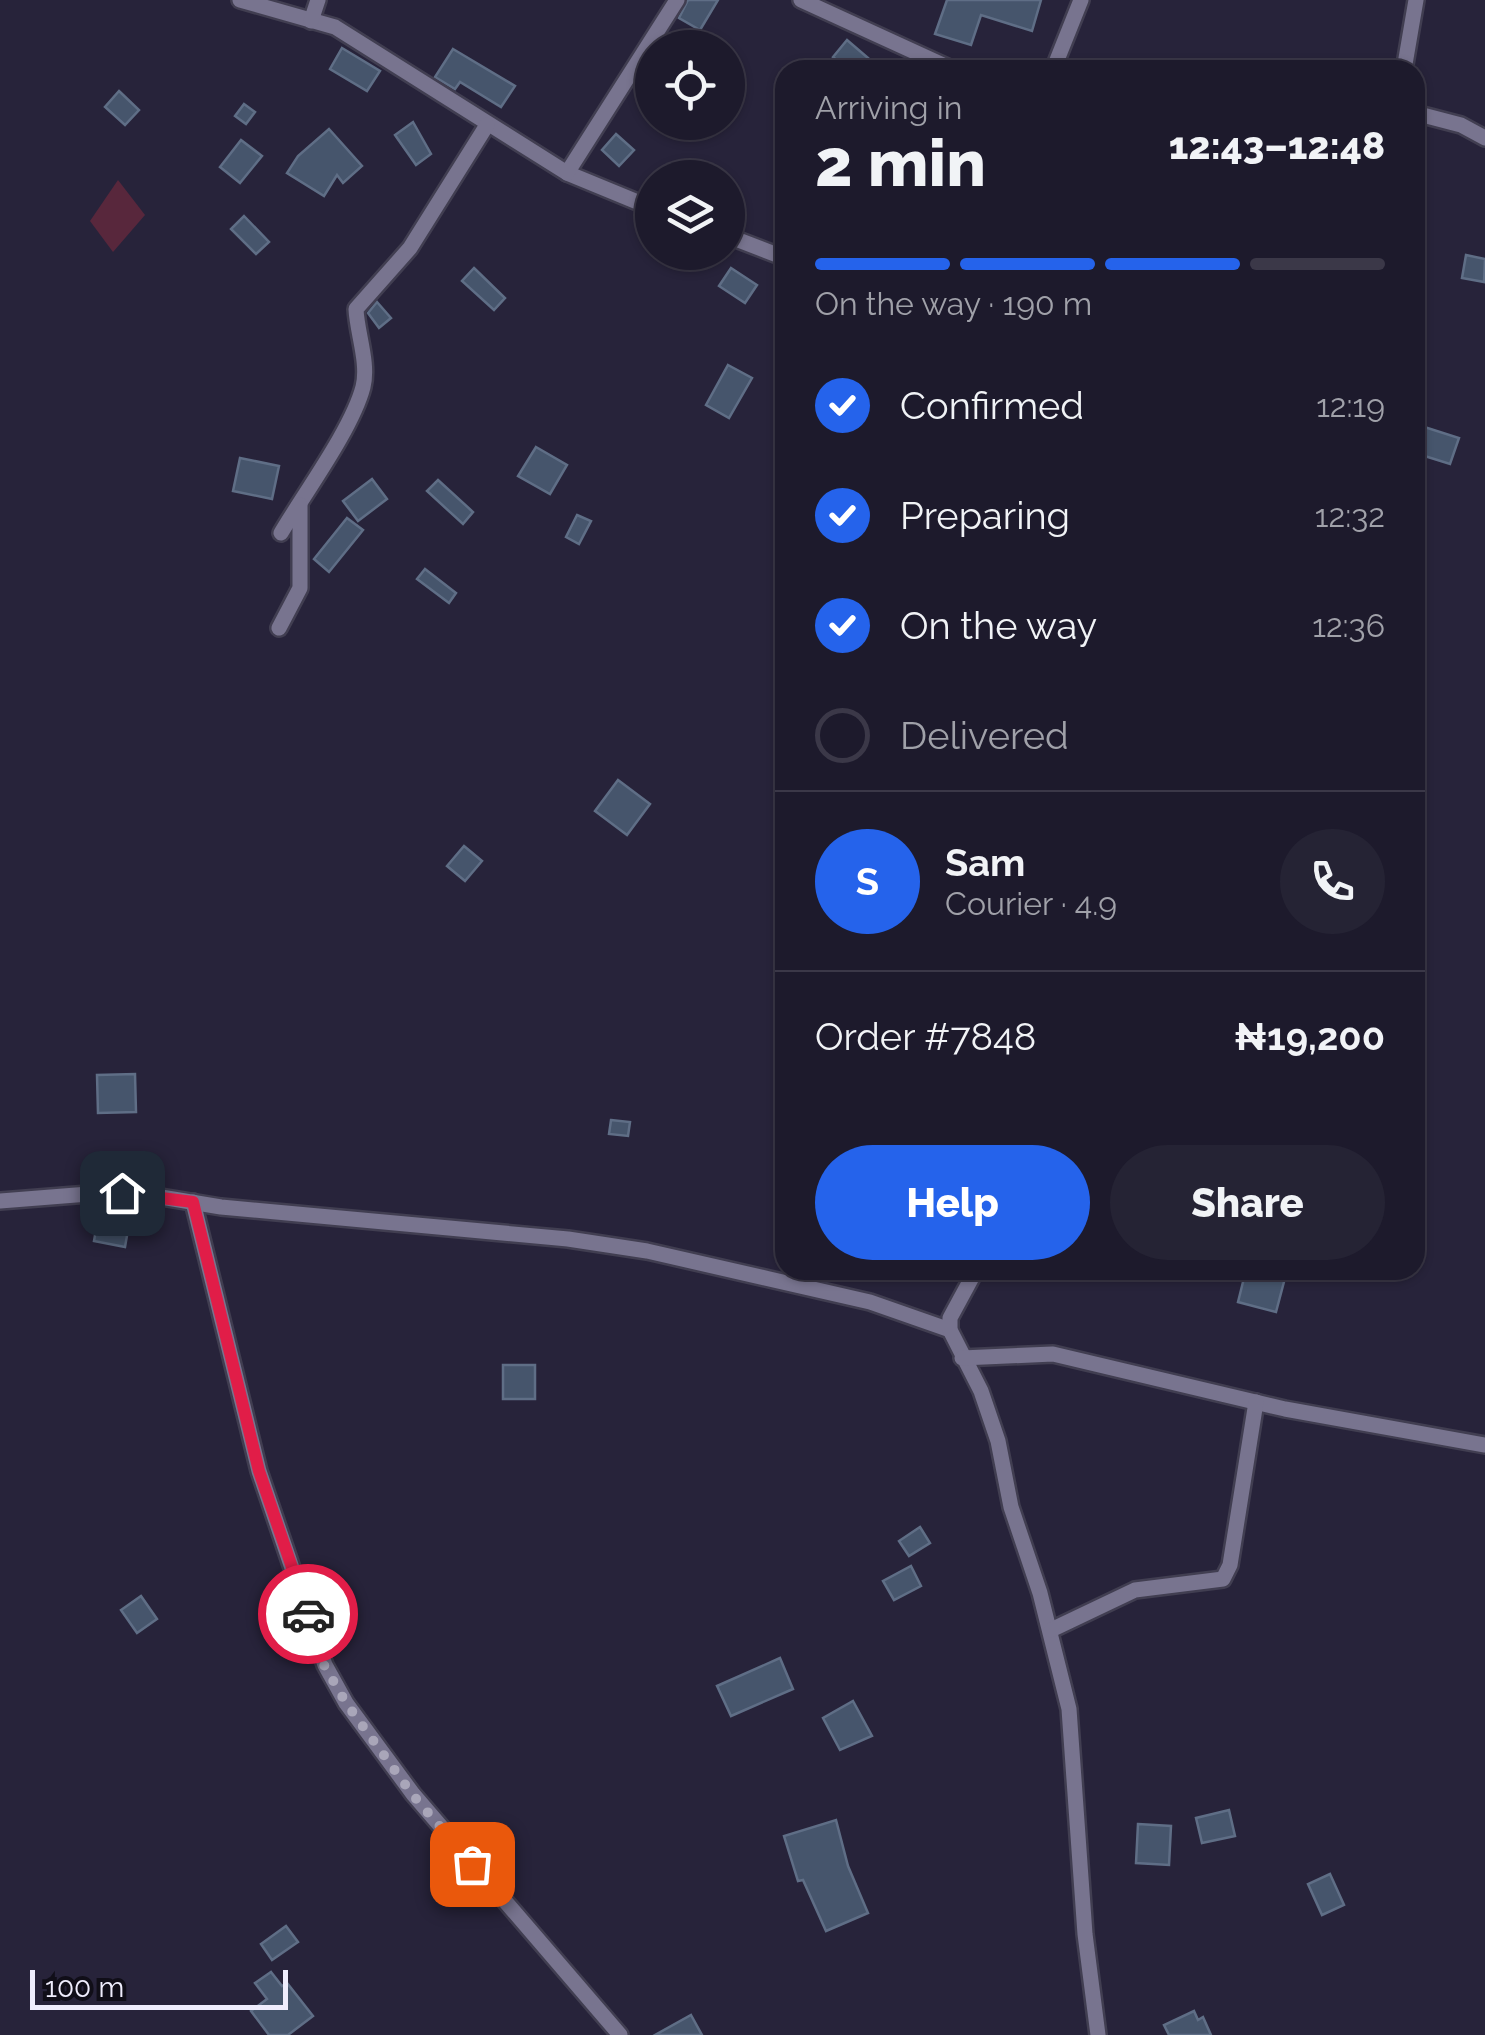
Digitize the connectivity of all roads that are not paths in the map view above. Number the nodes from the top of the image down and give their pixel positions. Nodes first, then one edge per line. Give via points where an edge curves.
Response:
1 (240, 0) edge
2 (318, 0) edge
3 (677, 0) edge
4 (801, 0) edge
5 (1081, 0) edge
6 (1416, 0) edge
7 (311, 21) junction
8 (932, 60) edge
9 (1057, 60) edge
10 (1406, 60) edge
11 (1425, 116) edge
12 (487, 125) junction
13 (1485, 138) edge
14 (568, 173) junction
15 (635, 201) edge
16 (745, 243) edge
17 (775, 254) edge
18 (300, 501) junction
19 (281, 533) dead end
20 (279, 628) dead end
21 (0, 1201) edge
22 (193, 1202) junction
23 (971, 1280) edge
24 (950, 1330) junction
25 (962, 1358) junction
26 (1256, 1402) junction
27 (1485, 1445) edge
28 (1051, 1630) junction
29 (620, 2035) edge
30 (1098, 2035) edge

1 - 7 street
2 - 7 street
3 - 14 street
4 - 8 street
5 - 9 street
6 - 10 street
7 - 12 street via 335,27
11 - 13 street
12 - 14 street
12 - 18 street via 410,248 356,308 364,386
14 - 15 street
16 - 17 street
18 - 19 street
18 - 20 street via 300,588
21 - 22 street via 102,1193
22 - 24 street via 647,1251 870,1302
22 - 29 street via 259,1471 324,1665 412,1794
23 - 24 street
24 - 25 street
25 - 26 street via 1053,1354
25 - 28 street via 998,1441 1011,1507
26 - 27 street
26 - 28 street via 1223,1579 1136,1590
28 - 30 street via 1069,1709

